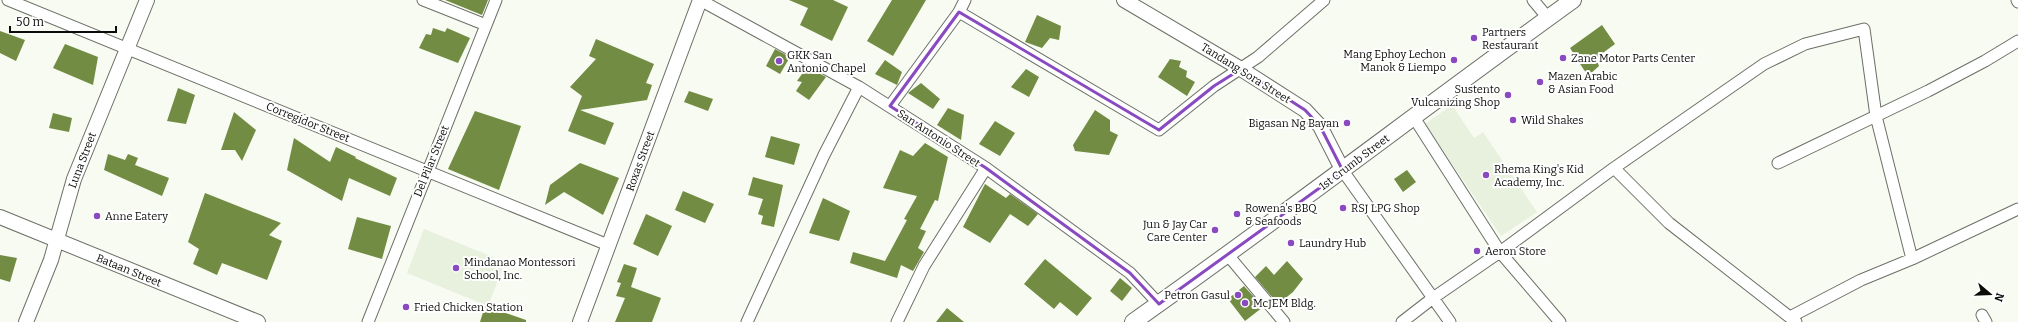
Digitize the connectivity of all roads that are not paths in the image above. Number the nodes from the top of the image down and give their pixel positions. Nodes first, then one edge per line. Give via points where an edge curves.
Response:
1 (8, 0) edge
2 (147, 0) edge
3 (423, 0) edge
4 (496, 0) edge
5 (700, 0) edge
6 (965, 0) edge
7 (1124, 0) edge
8 (1324, 0) edge
9 (1533, 0) edge
10 (1573, 0) edge
11 (959, 12) junction
12 (1548, 18) junction
13 (486, 26) junction
14 (2018, 41) edge
15 (127, 49) junction
16 (1241, 69) junction
17 (859, 87) junction
18 (890, 106) junction
19 (1413, 116) junction
20 (1876, 116) junction
21 (1778, 163) dead end
22 (986, 168) junction
23 (1614, 168) junction
24 (428, 170) junction
25 (1344, 171) junction
26 (2018, 209) edge
27 (0, 216) edge
28 (57, 241) junction
29 (608, 245) junction
30 (1500, 252) junction
31 (1227, 254) junction
32 (1912, 259) junction
33 (1433, 298) junction
34 (1159, 304) junction
35 (1793, 320) edge
36 (26, 322) edge
37 (258, 322) edge
38 (368, 322) edge
39 (580, 322) edge
40 (747, 322) edge
41 (897, 322) edge
42 (1133, 322) edge
43 (1284, 322) edge
44 (1402, 322) edge
45 (1450, 322) edge
46 (1560, 322) edge

1 - 15 street, Corregidor Street
2 - 15 street, Luna Street
3 - 13 street
4 - 13 street, Del Pilar Street
5 - 17 street, San Antonio Street
5 - 29 street, Roxas Street
6 - 11 street
7 - 16 street, Tandang Sora Street
8 - 16 street
9 - 12 street
10 - 12 main road, 1st Crumb Street
11 - 16 street via 1159,130 1214,86
11 - 18 street
12 - 19 main road, 1st Crumb Street
13 - 24 street, Del Pilar Street
14 - 20 street via 1985,61
15 - 24 street, Corregidor Street
15 - 28 street, Luna Street via 74,179
16 - 25 street, Tandang Sora Street via 1305,110 1320,126
17 - 18 street, San Antonio Street
17 - 40 street via 824,155
18 - 22 street, San Antonio Street
19 - 25 main road, 1st Crumb Street
19 - 30 street
20 - 21 street
20 - 23 street via 1864,29 1805,44 1764,64
20 - 32 street
22 - 34 street, San Antonio Street via 1130,273
22 - 41 street via 924,266
23 - 30 street
23 - 35 street via 1669,223
24 - 29 street, Corregidor Street
24 - 38 street, Del Pilar Street
25 - 31 main road, 1st Crumb Street
25 - 33 street
26 - 32 street
27 - 28 street, Bataan Street
28 - 36 street, Luna Street
28 - 37 street, Bataan Street
29 - 39 street, Roxas Street
30 - 33 street
30 - 46 street
31 - 34 main road, 1st Crumb Street
31 - 43 street
32 - 35 street via 1860,280
33 - 44 street
33 - 45 street
34 - 42 main road, 1st Crumb Street

